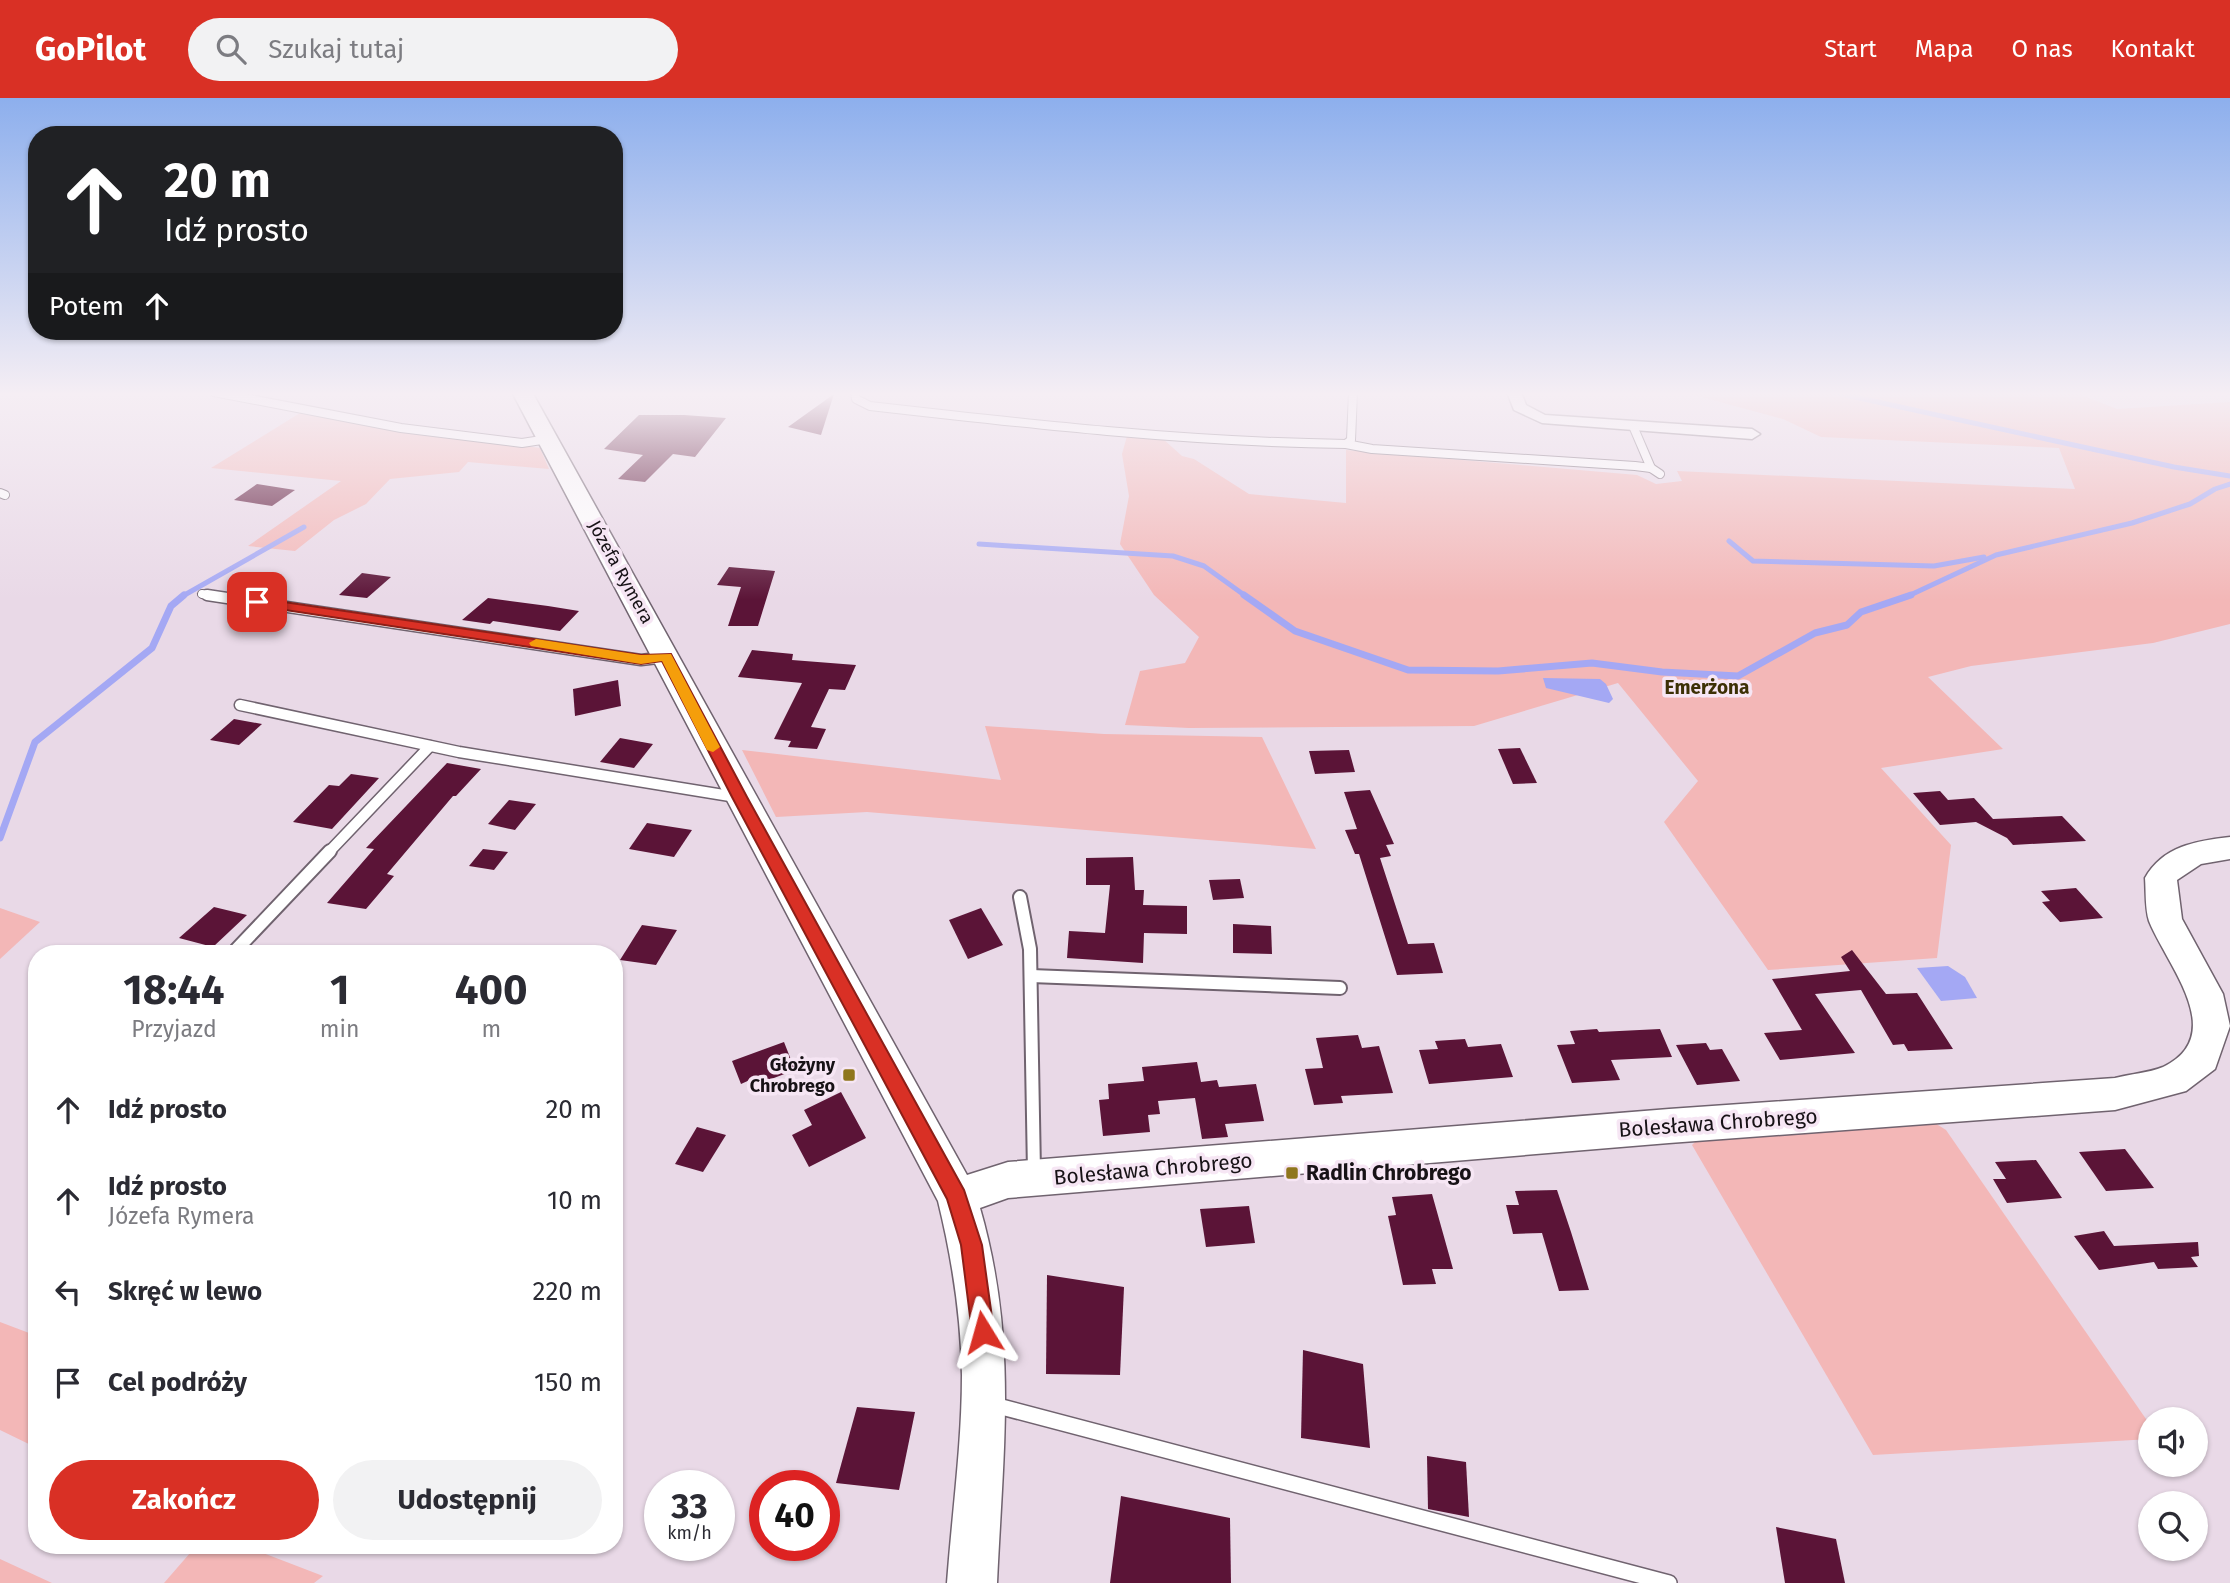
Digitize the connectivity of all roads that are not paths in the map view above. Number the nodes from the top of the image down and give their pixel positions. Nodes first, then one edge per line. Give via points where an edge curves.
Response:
1 (560, 461) edge
2 (1556, 461) edge
3 (1648, 461) edge
4 (1651, 468) junction
5 (1660, 474) dead end
6 (202, 594) dead end
7 (666, 657) junction
8 (240, 705) dead end
9 (430, 746) junction
10 (739, 797) junction
11 (2230, 848) edge
12 (1020, 897) dead end
13 (241, 945) edge
14 (1031, 976) junction
15 (1339, 988) dead end
16 (1034, 1178) junction
17 (957, 1196) junction
18 (984, 1402) junction
19 (972, 1583) edge
20 (1669, 1583) edge

1 - 7 street, Józefa Rymera
2 - 4 lane
3 - 4 lane
4 - 5 lane
6 - 7 lane via 641,660
7 - 10 street, Józefa Rymera
8 - 9 lane
9 - 10 lane
9 - 13 lane
10 - 17 street, Józefa Rymera
11 - 16 street, Bolesława Chrobrego via 2192,854 2171,863 2161,878 2165,919 2204,994 2212,1026 2202,1058 2173,1080 2115,1094
12 - 14 lane
14 - 15 lane
14 - 16 lane
16 - 17 street, Bolesława Chrobrego via 1008,1180
17 - 18 street, Józefa Rymera via 971,1245 983,1332
18 - 19 street, Józefa Rymera
18 - 20 lane

